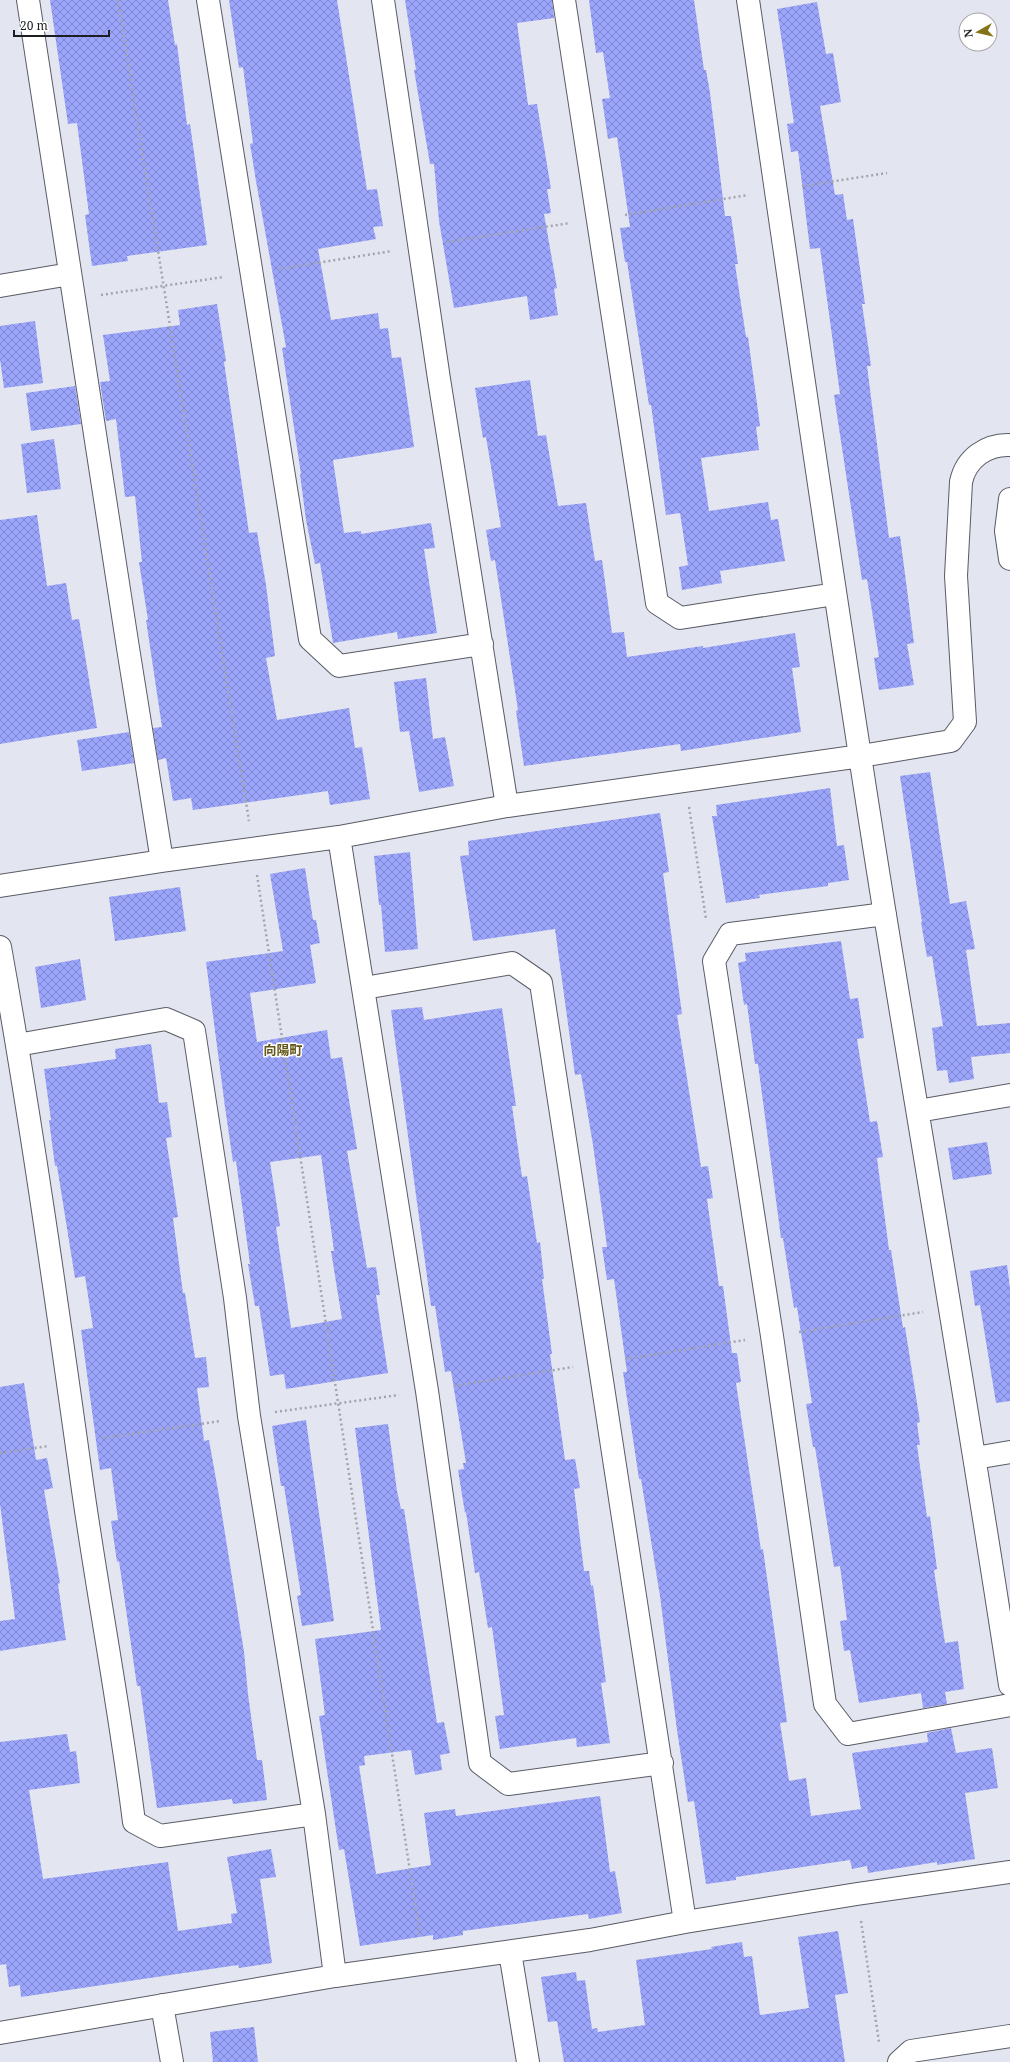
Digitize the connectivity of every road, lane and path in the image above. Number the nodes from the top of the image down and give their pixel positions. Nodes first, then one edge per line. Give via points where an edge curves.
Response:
1 (28, 0) edge
2 (118, 0) edge
3 (208, 0) edge
4 (383, 0) edge
5 (564, 0) edge
6 (748, 0) edge
7 (887, 173) dead end
8 (776, 191) junction
9 (598, 219) junction
10 (419, 247) junction
11 (252, 273) junction
12 (70, 274) junction
13 (0, 286) edge
14 (163, 286) junction
15 (74, 299) junction
16 (1010, 445) edge
17 (1010, 499) edge
18 (1009, 554) edge
19 (835, 594) junction
20 (482, 644) junction
21 (861, 756) junction
22 (684, 781) junction
23 (507, 806) junction
24 (339, 837) junction
25 (253, 849) junction
26 (162, 861) junction
27 (0, 886) edge
28 (885, 914) junction
29 (722, 946) junction
30 (0, 947) edge
31 (364, 988) junction
32 (18, 1045) junction
33 (1010, 1095) edge
34 (918, 1111) junction
35 (951, 1308) junction
36 (772, 1336) junction
37 (599, 1363) junction
38 (427, 1391) junction
39 (338, 1403) junction
40 (249, 1416) junction
41 (77, 1442) junction
42 (1010, 1452) edge
43 (0, 1453) edge
44 (975, 1458) junction
45 (1010, 1685) edge
46 (1010, 1705) edge
47 (662, 1763) junction
48 (314, 1814) junction
49 (1010, 1872) edge
50 (857, 1894) junction
51 (685, 1922) junction
52 (510, 1952) junction
53 (424, 1964) junction
54 (335, 1976) junction
55 (162, 2005) junction
56 (0, 2032) edge
57 (1010, 2036) edge
58 (880, 2045) dead end
59 (172, 2062) edge
60 (528, 2062) edge
61 (899, 2062) edge

1 - 12 street
2 - 14 path
3 - 11 street
4 - 10 street
5 - 9 street
6 - 8 street
7 - 8 path
8 - 9 path
8 - 19 street
9 - 10 path
9 - 19 street via 657,603 680,618
10 - 11 path
10 - 20 street
11 - 14 path
11 - 20 street via 310,639 339,666
12 - 13 street
12 - 15 street
14 - 15 path
14 - 25 path
15 - 26 street
16 - 21 street via 1001,445 977,455 964,471 962,482 956,576 965,722 951,741
17 - 18 street via 1006,531
19 - 21 street
20 - 23 street
21 - 22 street
21 - 28 street
22 - 23 street
22 - 29 path via 707,923
23 - 24 street
24 - 25 street
24 - 31 street
25 - 26 street
25 - 39 path
26 - 27 street
28 - 29 street via 730,934
28 - 34 street
29 - 36 street via 714,961
30 - 32 street
31 - 37 street via 512,963 541,983
31 - 38 street
32 - 40 street via 166,1019 194,1031 235,1298
32 - 41 street
33 - 34 street
34 - 35 street
35 - 36 path
35 - 44 street
36 - 37 path
36 - 46 street via 825,1704 848,1734
37 - 38 path
37 - 47 street
38 - 39 path
38 - 47 street via 480,1763 508,1784
39 - 40 path
39 - 53 path
40 - 41 path
40 - 48 street
41 - 43 path
41 - 48 street via 122,1728 134,1822 160,1836
42 - 44 street
44 - 45 street
47 - 51 street
48 - 54 street
49 - 50 street
50 - 51 street
50 - 58 path
51 - 52 street
52 - 53 street
52 - 60 street
53 - 54 street
54 - 55 street
55 - 56 street
55 - 59 street
57 - 61 street via 911,2051

